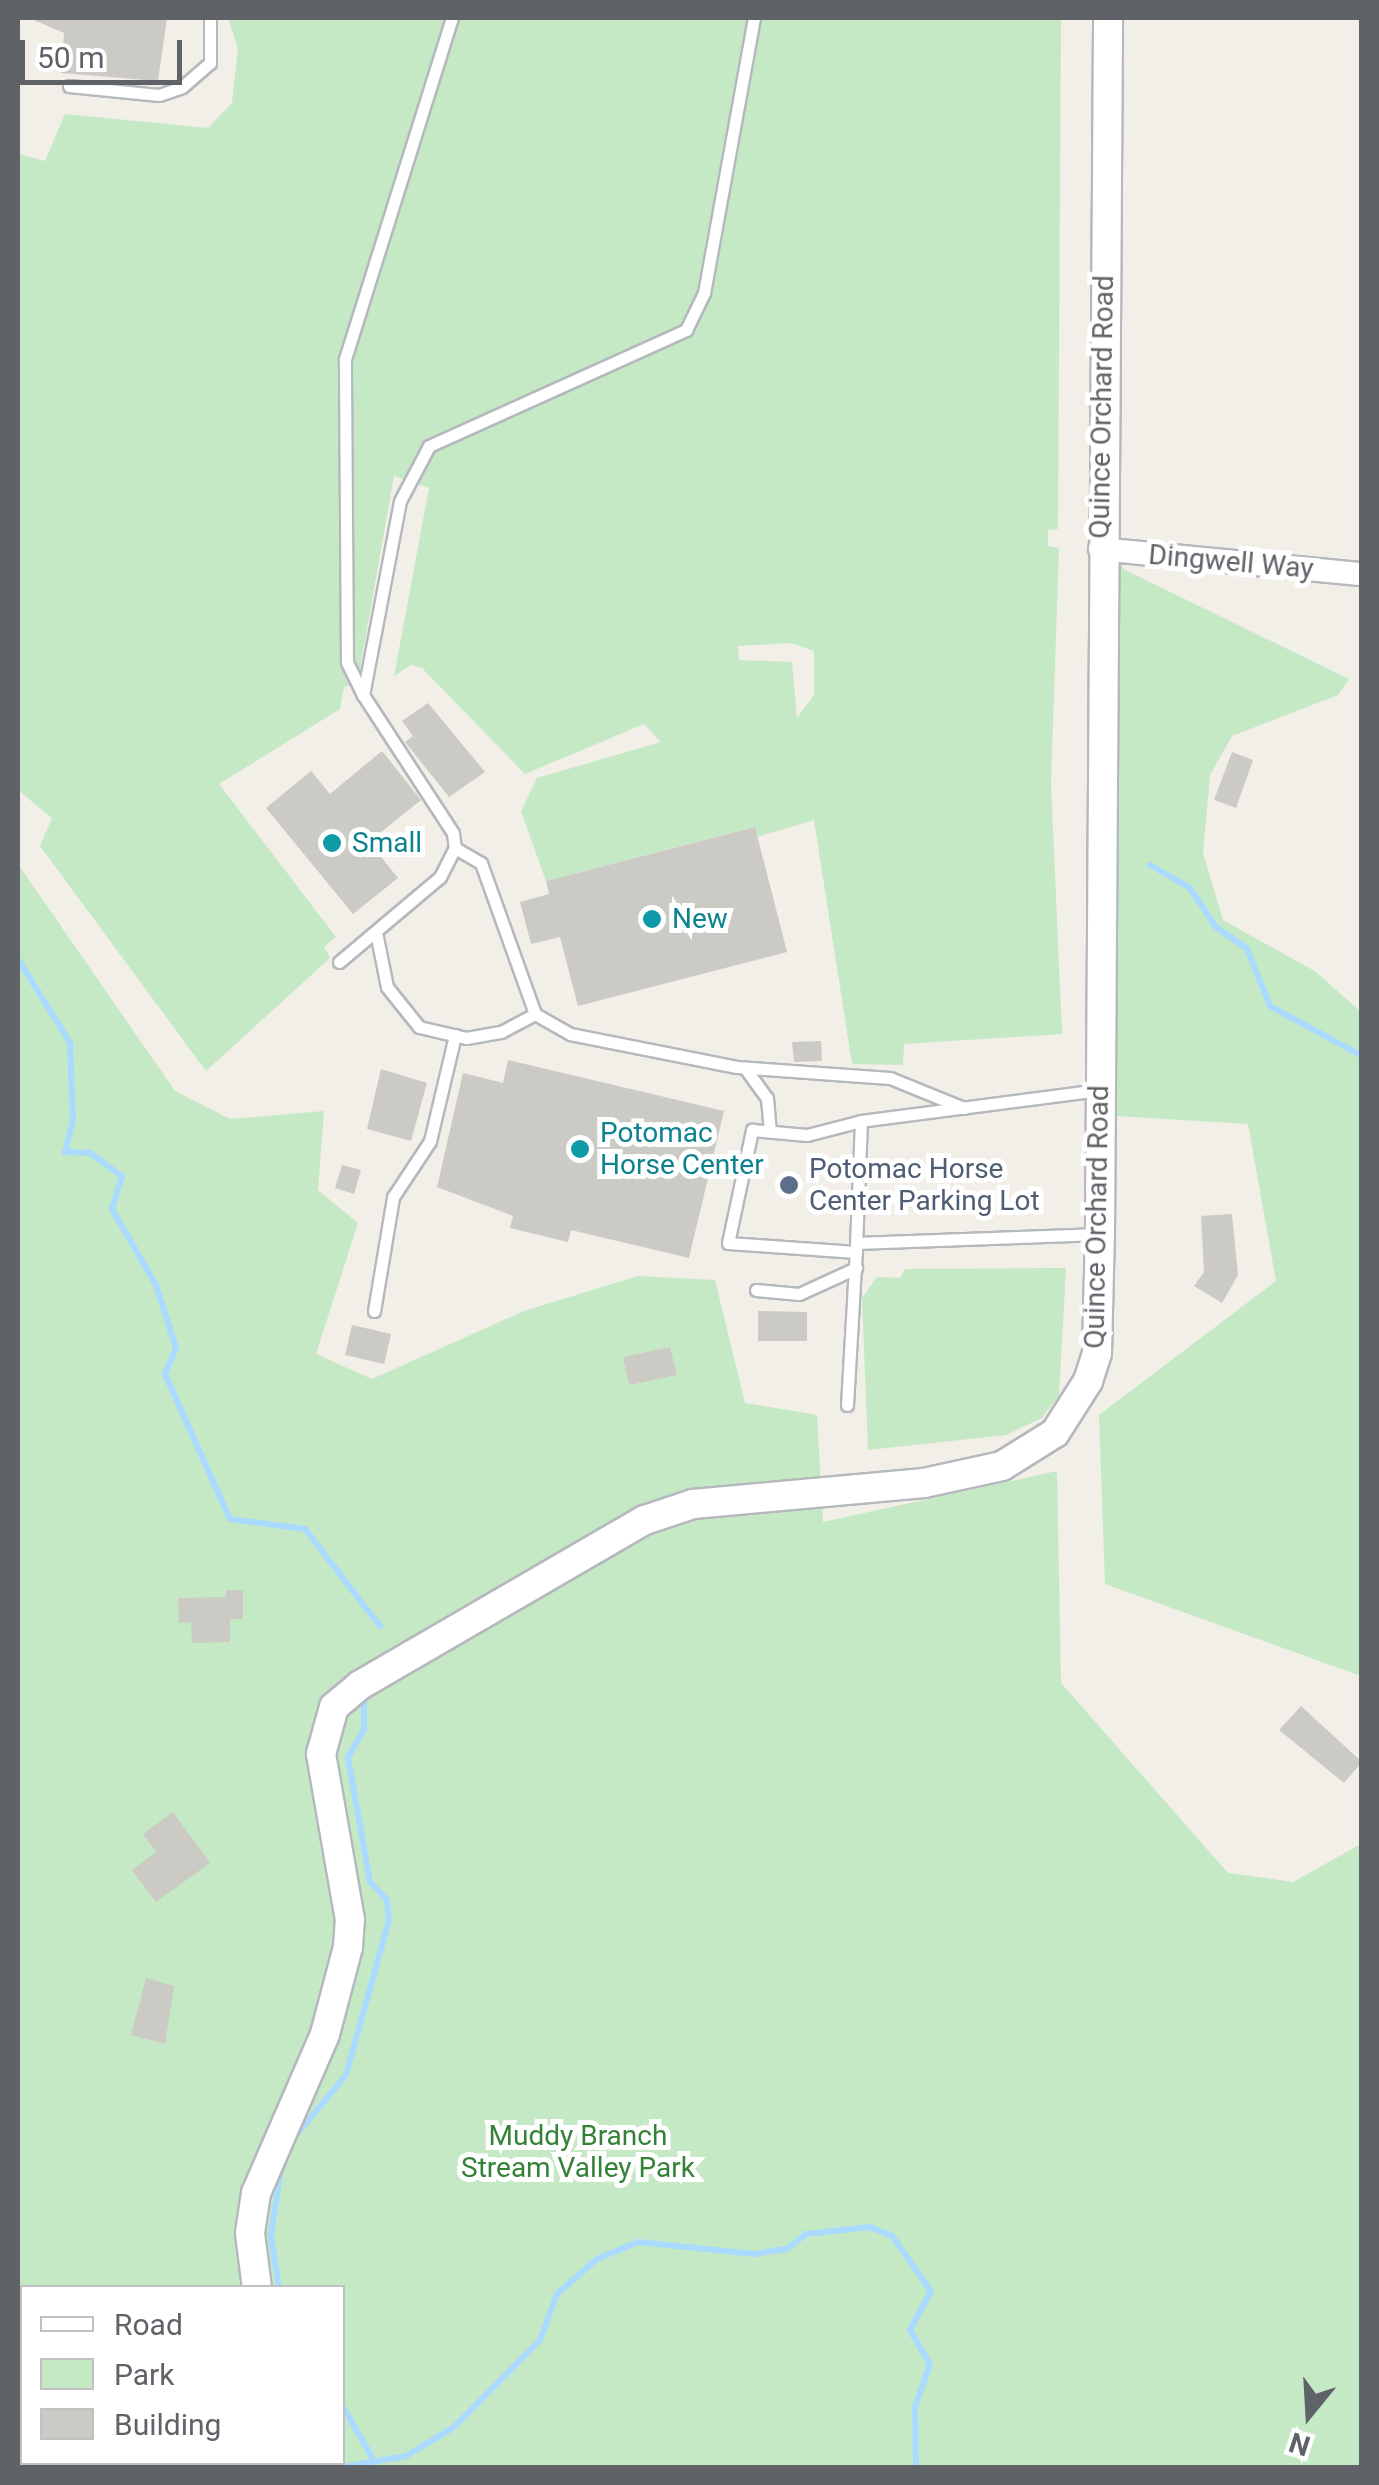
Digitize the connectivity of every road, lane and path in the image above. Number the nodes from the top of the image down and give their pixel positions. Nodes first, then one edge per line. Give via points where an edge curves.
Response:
1 (210, 18) edge
2 (452, 18) edge
3 (754, 18) edge
4 (1108, 18) edge
5 (69, 86) dead end
6 (1100, 549) junction
7 (1362, 574) edge
8 (363, 695) junction
9 (454, 848) junction
10 (376, 932) junction
11 (339, 962) dead end
12 (535, 1014) junction
13 (455, 1035) junction
14 (744, 1068) junction
15 (1100, 1090) junction
16 (964, 1108) junction
17 (861, 1121) junction
18 (770, 1132) junction
19 (1100, 1234) junction
20 (856, 1248) junction
21 (856, 1268) junction
22 (756, 1290) dead end
23 (374, 1312) dead end
24 (847, 1404) dead end
25 (257, 2285) edge

1 - 5 lane via 210,63 182,87 159,95
2 - 8 lane via 402,157 344,359 347,662
3 - 8 lane via 704,293 686,330 429,446 400,501
4 - 6 street, Quince Orchard Road
6 - 7 street, Dingwell Way
6 - 15 street, Quince Orchard Road
8 - 9 lane via 453,833
9 - 10 lane via 440,878
9 - 12 lane via 480,864
10 - 11 lane
10 - 13 lane via 398,1000 418,1027
12 - 13 lane via 501,1032
12 - 14 lane via 570,1034
13 - 23 lane via 430,1141 392,1197
14 - 16 lane via 890,1078
14 - 18 lane via 767,1098
15 - 16 lane
15 - 19 street, Quince Orchard Road
16 - 17 lane
17 - 18 lane via 807,1135
17 - 20 lane
18 - 20 lane via 752,1130 728,1243
19 - 20 lane
19 - 25 street, Quince Orchard Road via 1097,1353 1088,1381 1055,1432 1002,1466 924,1484 693,1504 644,1520 360,1685 334,1708 321,1754 350,1920 348,1947 325,2034 256,2193 250,2233
20 - 21 lane
21 - 22 lane via 799,1294
21 - 24 lane

